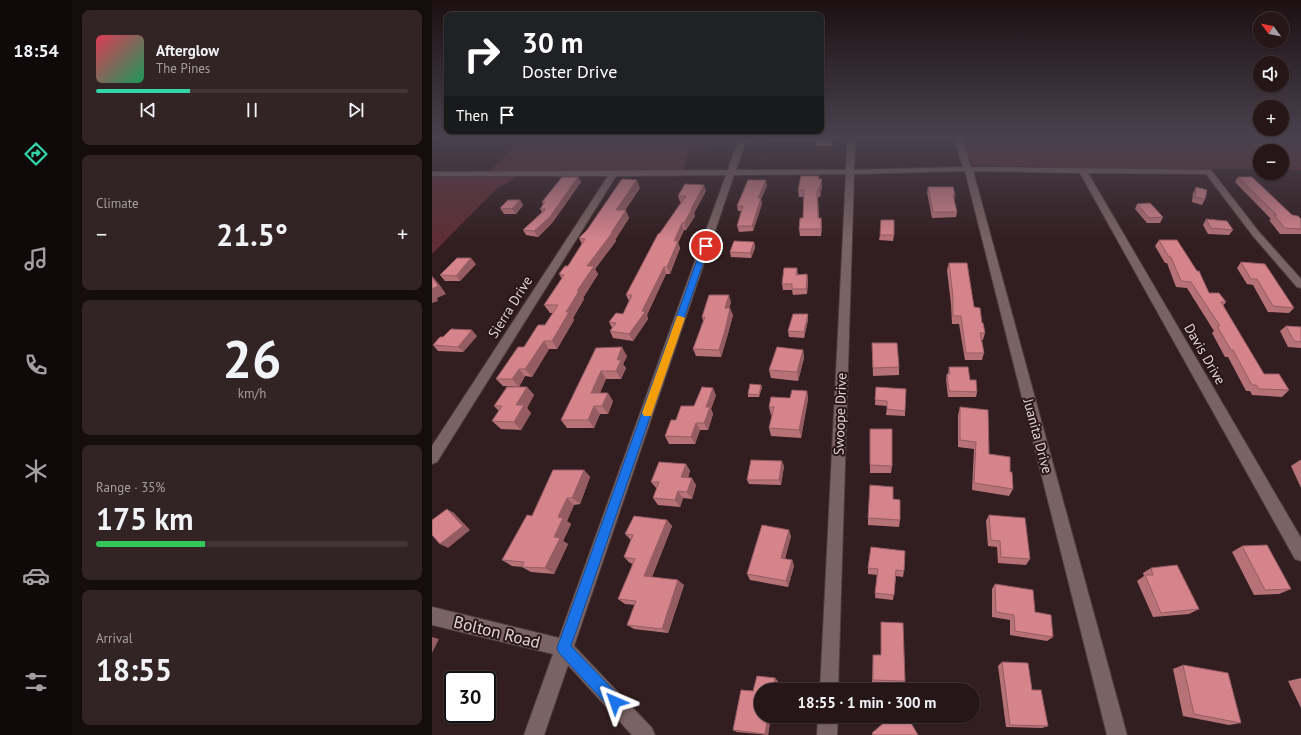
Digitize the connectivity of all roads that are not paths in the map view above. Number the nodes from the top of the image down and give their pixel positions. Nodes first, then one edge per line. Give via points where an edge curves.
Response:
1 (587, 172) edge
2 (614, 172) edge
3 (732, 172) edge
4 (850, 172) edge
5 (969, 172) edge
6 (1084, 172) edge
7 (1208, 172) edge
8 (432, 174) edge
9 (1301, 285) edge
10 (432, 458) edge
11 (1301, 553) edge
12 (432, 616) edge
13 (564, 648) junction
14 (829, 683) edge
15 (828, 723) edge
16 (534, 735) edge
17 (645, 735) edge
18 (827, 735) edge
19 (1117, 735) edge

1 - 8 street
2 - 10 street, Sierra Drive
3 - 13 street
4 - 14 street, Swoope Drive
5 - 19 street, Juanita Drive
6 - 11 street, Davis Drive
7 - 9 street via 1256,234
12 - 13 street, Bolton Road
13 - 16 street
13 - 17 street
15 - 18 street

